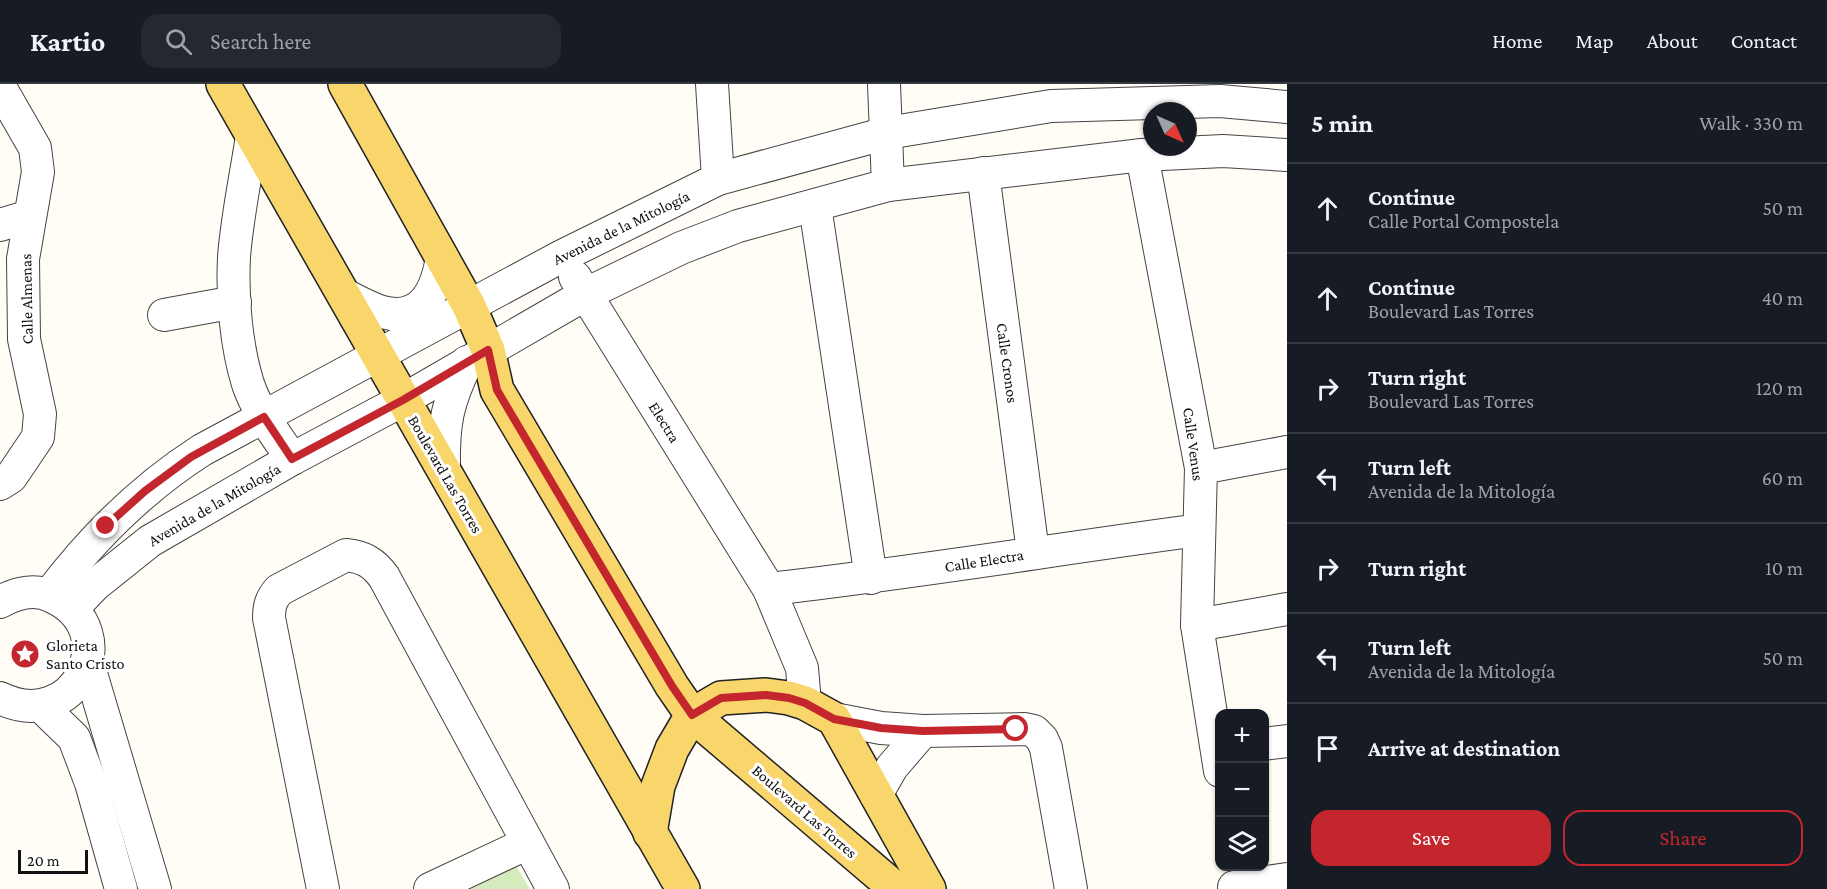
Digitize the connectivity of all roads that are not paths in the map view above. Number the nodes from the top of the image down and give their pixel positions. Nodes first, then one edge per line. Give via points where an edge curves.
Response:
1 (223, 84) edge
2 (345, 84) edge
3 (712, 84) edge
4 (884, 84) edge
5 (0, 87) edge
6 (1219, 93) edge
7 (1051, 95) edge
8 (1287, 107) edge
9 (887, 133) junction
10 (252, 136) junction
11 (1223, 151) junction
12 (1142, 155) junction
13 (1287, 155) edge
14 (982, 173) junction
15 (718, 179) junction
16 (888, 185) junction
17 (815, 206) junction
18 (30, 216) junction
19 (0, 225) edge
20 (562, 256) junction
21 (442, 257) junction
22 (343, 294) junction
23 (586, 294) junction
24 (235, 302) junction
25 (469, 306) junction
26 (164, 315) dead end
27 (377, 355) junction
28 (477, 356) junction
29 (403, 400) junction
30 (264, 417) junction
31 (1287, 452) edge
32 (292, 459) junction
33 (444, 468) junction
34 (1201, 468) junction
35 (5, 481) edge
36 (1199, 530) junction
37 (1034, 552) junction
38 (871, 578) junction
39 (769, 589) junction
40 (0, 602) edge
41 (61, 602) junction
42 (1287, 609) edge
43 (1197, 625) junction
44 (87, 660) junction
45 (805, 703) junction
46 (17, 708) edge
47 (692, 715) junction
48 (834, 719) junction
49 (923, 731) junction
50 (1215, 734) edge
51 (1287, 741) edge
52 (1269, 743) edge
53 (876, 795) junction
54 (650, 833) junction
55 (528, 843) junction
56 (1287, 879) edge
57 (1234, 881) edge
58 (904, 883) edge
59 (121, 889) edge
60 (155, 889) edge
61 (323, 889) edge
62 (430, 889) edge
63 (553, 889) edge
64 (683, 889) edge
65 (1071, 889) edge

1 - 10 main road, Boulevard Las Torres
2 - 21 main road, Boulevard Las Torres
3 - 15 street
4 - 9 street
5 - 18 street, Calle Almenas via 35,148 38,172
6 - 7 street, Avenida de la Mitología
6 - 8 street, Avenida de la Mitología
6 - 11 street
7 - 9 street, Avenida de la Mitología
9 - 15 street, Avenida de la Mitología
9 - 16 street
10 - 22 main road, Boulevard Las Torres
10 - 24 street via 234,258
11 - 12 street, Avenida de la Mitología
11 - 13 street, Avenida de la Mitología
12 - 14 street, Avenida de la Mitología
12 - 34 street, Calle Venus
14 - 16 street, Avenida de la Mitología
14 - 37 street, Calle Cronos
15 - 20 street, Avenida de la Mitología
16 - 17 street, Avenida de la Mitología
17 - 23 street, Avenida de la Mitología via 738,226
17 - 38 street
18 - 19 street
18 - 35 street, Calle Almenas via 23,259 24,339 40,414 38,437
20 - 23 street, Electra
20 - 25 street, Avenida de la Mitología
21 - 22 street via 437,283 430,295 410,311 380,311
21 - 25 main road, Boulevard Las Torres
22 - 27 main road, Boulevard Las Torres
23 - 28 street, Avenida de la Mitología
23 - 39 street, Electra
24 - 26 street
24 - 30 street via 240,350 249,385
25 - 27 street, Avenida de la Mitología
25 - 28 main road, Boulevard Las Torres
27 - 29 main road, Boulevard Las Torres
27 - 30 street, Avenida de la Mitología
28 - 29 street, Avenida de la Mitología
28 - 33 street via 454,387 446,412
28 - 47 main road, Boulevard Las Torres
29 - 32 street, Avenida de la Mitología
29 - 33 main road, Boulevard Las Torres
30 - 32 street
30 - 41 street, Avenida de la Mitología via 202,450 145,491 106,526 75,561
31 - 34 street
32 - 41 street, Avenida de la Mitología via 150,541 95,585
33 - 54 main road, Boulevard Las Torres
34 - 36 street, Calle Venus
36 - 37 street, Calle Electra
36 - 43 street, Calle Venus
37 - 38 street, Calle Electra
38 - 39 street, Calle Electra
39 - 45 street, Electra via 802,668
40 - 41 street via 36,592
41 - 44 street via 81,620 86,633
42 - 43 street
43 - 50 street, Calle Venus
44 - 46 street via 83,674 71,690 54,702
44 - 60 street
45 - 47 main road via 743,695 721,698
45 - 48 main road
46 - 59 street via 74,738
47 - 54 main road via 672,749 658,786
47 - 58 main road, Boulevard Las Torres
48 - 49 street
48 - 53 main road, Boulevard Las Torres
49 - 53 street via 892,767
49 - 65 street via 1025,729 1042,740
51 - 52 street
53 - 58 main road, Boulevard Las Torres
54 - 64 main road, Boulevard Las Torres
55 - 61 street via 384,577 372,563 346,555 279,590 269,606
55 - 62 street
55 - 63 street
56 - 57 street

